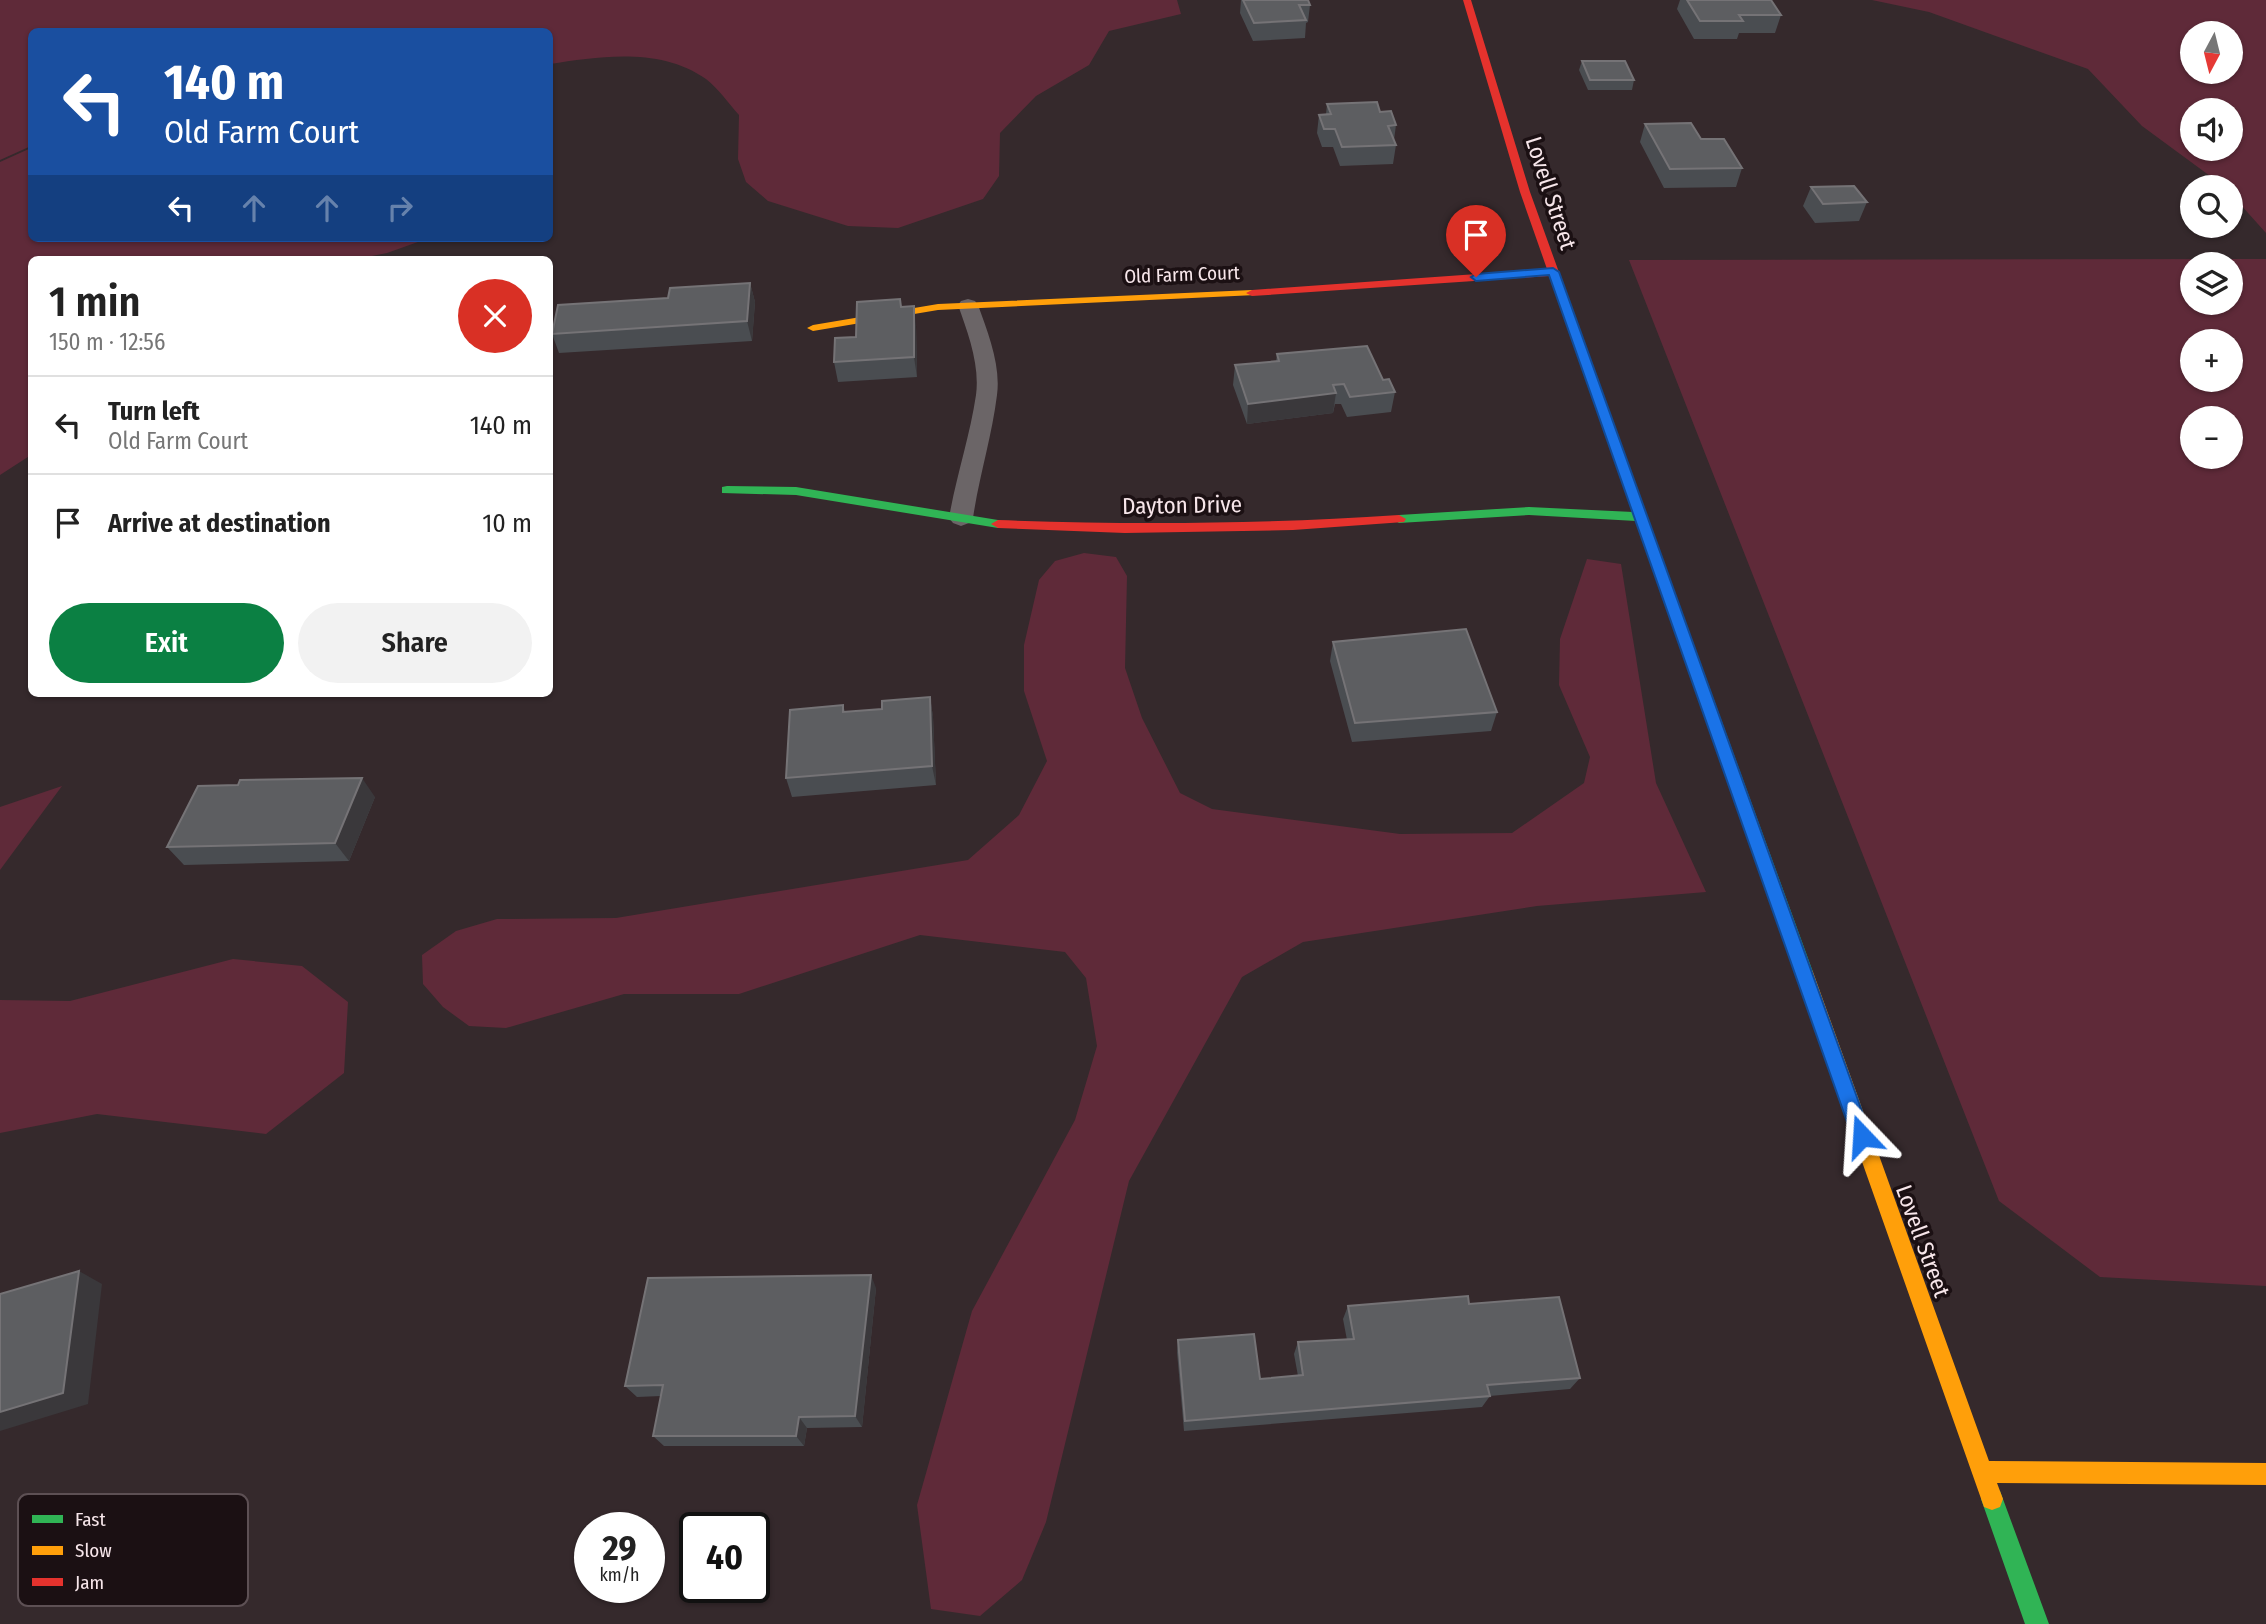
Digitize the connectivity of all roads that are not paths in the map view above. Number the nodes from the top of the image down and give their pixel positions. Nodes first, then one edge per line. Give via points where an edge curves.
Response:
1 (1467, 0) edge
2 (1553, 272) junction
3 (968, 305) junction
4 (813, 328) dead end
5 (727, 490) dead end
6 (1640, 517) junction
7 (961, 518) junction
8 (1982, 1472) junction
9 (2266, 1474) edge
10 (2037, 1624) edge

1 - 2 street, Lovell Street
2 - 3 street, Old Farm Court via 1272,292
2 - 6 street, Lovell Street
3 - 4 street, Old Farm Court
3 - 7 lane via 982,343 987,393
5 - 7 street, Dayton Drive via 796,491
6 - 7 street, Dayton Drive via 1528,511 1293,526 1125,530 1011,526
6 - 8 street, Lovell Street
8 - 9 street
8 - 10 street, Lovell Street

